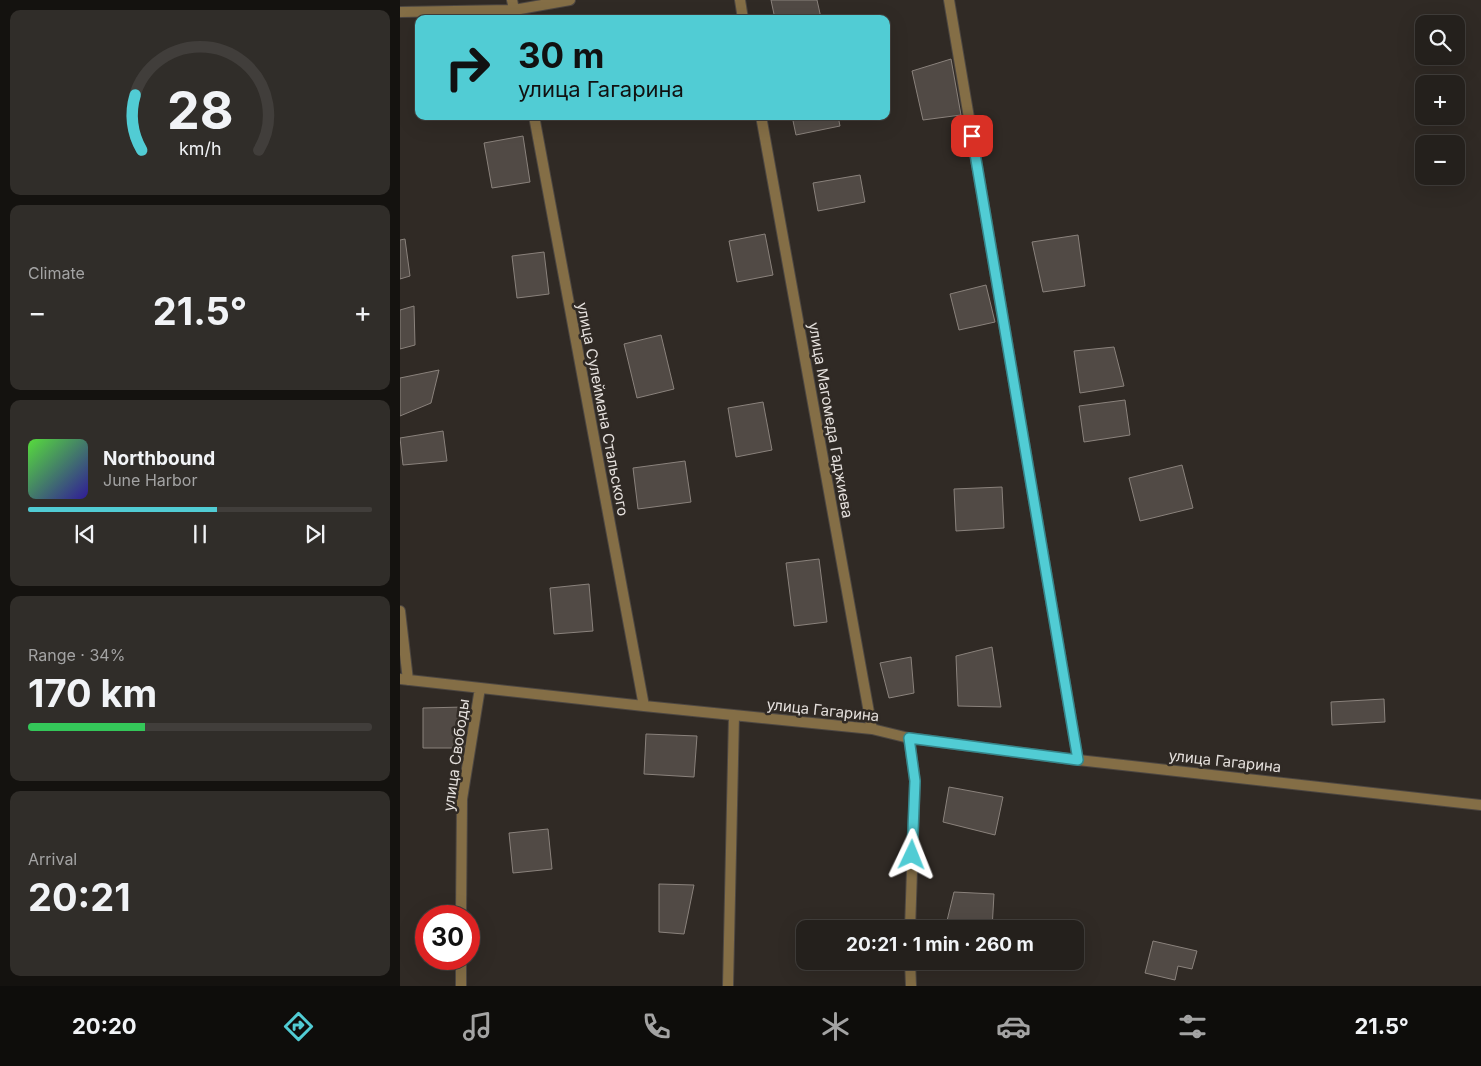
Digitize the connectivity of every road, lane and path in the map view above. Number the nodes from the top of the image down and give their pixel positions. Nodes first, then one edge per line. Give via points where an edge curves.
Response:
1 (570, 0) edge
2 (740, 0) edge
3 (949, 0) edge
4 (514, 10) edge
5 (400, 12) edge
6 (742, 15) edge
7 (535, 120) edge
8 (762, 120) edge
9 (400, 611) edge
10 (404, 679) edge
11 (480, 688) junction
12 (644, 706) junction
13 (734, 715) junction
14 (872, 729) junction
15 (909, 738) junction
16 (1078, 760) junction
17 (1481, 805) edge
18 (462, 905) edge
19 (910, 920) edge
20 (461, 970) edge
21 (910, 970) edge
22 (461, 986) edge
23 (728, 986) edge
24 (911, 986) edge

1 - 4 street
2 - 6 street
3 - 16 street
4 - 5 street
7 - 12 street, улица Сулеймана Стальского
8 - 14 street, улица Магомеда Гаджиева
9 - 10 street
10 - 11 street, улица Гагарина
11 - 12 street, улица Гагарина
11 - 18 street, улица Свободы via 462,799
12 - 13 street, улица Гагарина
13 - 14 street, улица Гагарина
13 - 23 street
14 - 15 street, улица Гагарина
15 - 16 street, улица Гагарина
15 - 19 street via 915,781
16 - 17 street, улица Гагарина
20 - 22 street
21 - 24 street

